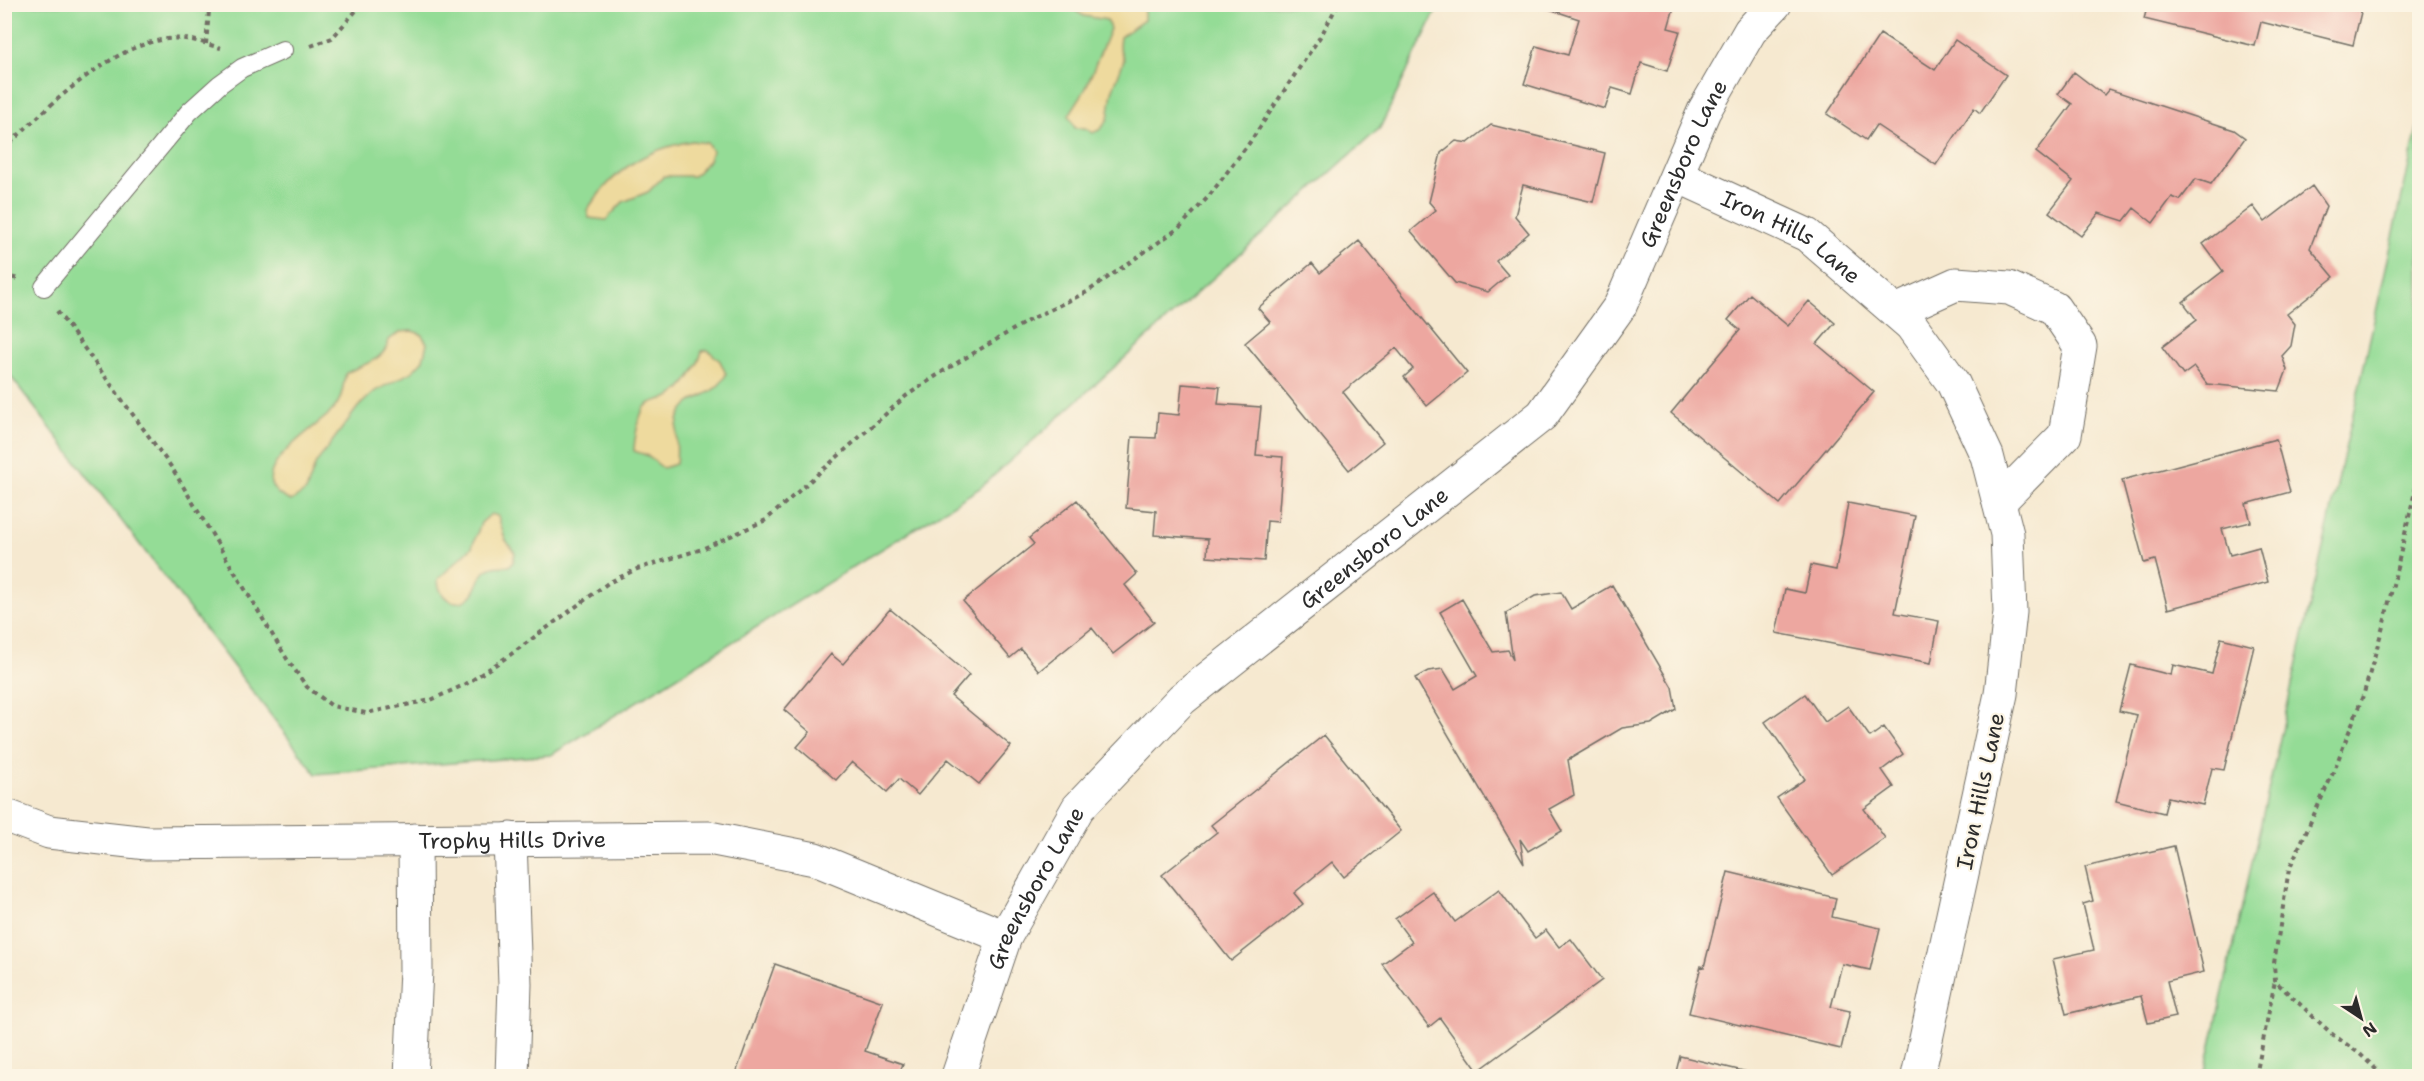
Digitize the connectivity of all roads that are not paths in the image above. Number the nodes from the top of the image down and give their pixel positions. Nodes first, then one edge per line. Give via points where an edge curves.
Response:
1 (1776, 4) edge
2 (283, 50) road end
3 (1678, 176) junction
4 (44, 287) road end
5 (1896, 311) junction
6 (1999, 502) junction
7 (4, 815) edge
8 (510, 839) junction
9 (415, 840) junction
10 (1005, 937) junction
11 (411, 1077) edge
12 (512, 1077) edge
13 (958, 1077) edge
14 (1918, 1077) edge

1 - 3 street, Greensboro Lane via 1750,31 1704,111
2 - 4 lane via 242,68 189,112
3 - 5 street, Iron Hills Lane via 1807,235
3 - 10 street, Greensboro Lane via 1620,306 1542,414 1182,699 1078,808
5 - 6 street, Iron Hills Lane via 1911,324 1953,383 1987,456
5 - 6 street via 1956,284 2009,288 2054,308 2080,346 2065,435
6 - 14 street, Iron Hills Lane via 2007,534 2010,612 2001,694
7 - 9 street, Trophy Hills Drive via 50,832 147,843
8 - 9 street, Trophy Hills Drive
8 - 10 street, Trophy Hills Drive via 721,840 815,859
8 - 12 street via 515,984
9 - 11 street via 416,970
10 - 13 street, Greensboro Lane

